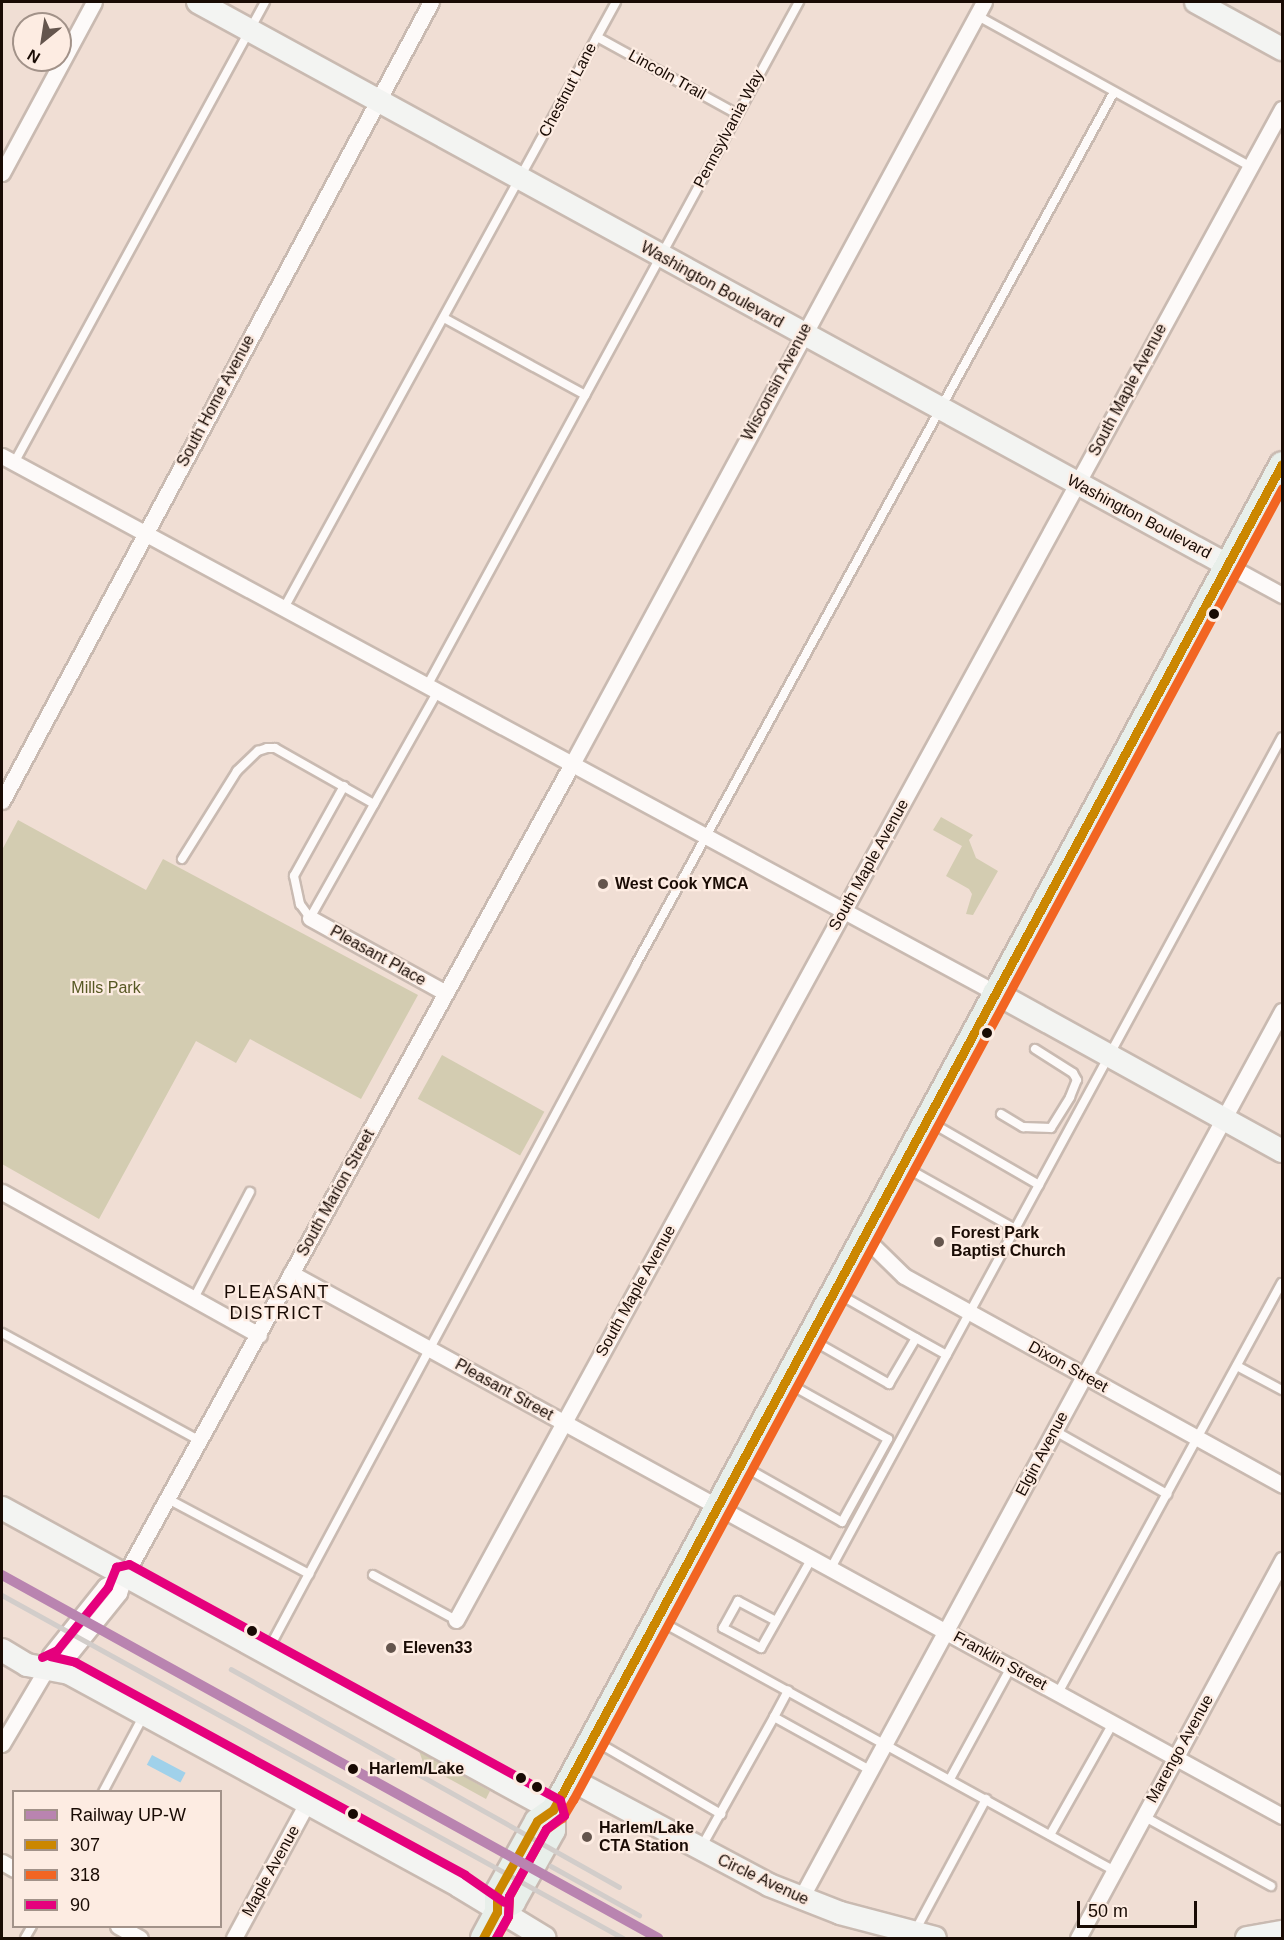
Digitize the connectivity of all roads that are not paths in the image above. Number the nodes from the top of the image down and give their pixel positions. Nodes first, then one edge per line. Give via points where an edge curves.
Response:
1 (94, 2) edge
2 (198, 2) edge
3 (265, 2) edge
4 (431, 2) edge
5 (616, 2) edge
6 (799, 2) edge
7 (1196, 2) edge
8 (980, 8) edge
9 (249, 30) junction
10 (597, 36) junction
11 (1282, 49) edge
12 (1114, 92) junction
13 (378, 101) junction
14 (1282, 109) edge
15 (737, 114) junction
16 (1251, 167) junction
17 (2, 173) edge
18 (520, 179) junction
19 (660, 256) junction
20 (444, 318) junction
21 (803, 335) junction
22 (585, 395) junction
23 (939, 409) junction
24 (8, 459) edge
25 (1282, 464) edge
26 (1077, 484) junction
27 (145, 534) junction
28 (1227, 565) junction
29 (1282, 595) edge
30 (284, 609) junction
31 (432, 688) junction
32 (1282, 737) edge
33 (572, 764) junction
34 (344, 786) junction
35 (2, 801) edge
36 (374, 804) junction
37 (706, 836) junction
38 (182, 859) dead end
39 (844, 911) junction
40 (310, 918) junction
41 (994, 992) junction
42 (446, 993) junction
43 (1282, 1011) edge
44 (1035, 1049) dead end
45 (1109, 1056) junction
46 (1001, 1114) dead end
47 (1224, 1119) junction
48 (926, 1120) junction
49 (1282, 1151) edge
50 (901, 1165) junction
51 (1039, 1185) junction
52 (2, 1192) edge
53 (250, 1192) dead end
54 (1015, 1229) junction
55 (863, 1236) junction
56 (291, 1273) junction
57 (1282, 1283) edge
58 (833, 1291) junction
59 (194, 1298) junction
60 (970, 1312) junction
61 (2, 1333) edge
62 (259, 1335) junction
63 (808, 1338) junction
64 (916, 1338) junction
65 (429, 1349) junction
66 (947, 1355) junction
67 (1238, 1366) junction
68 (1084, 1376) junction
69 (784, 1381) junction
70 (1282, 1390) edge
71 (564, 1422) junction
72 (1055, 1431) junction
73 (1198, 1438) junction
74 (201, 1441) junction
75 (740, 1464) junction
76 (1282, 1485) edge
77 (1167, 1494) junction
78 (168, 1499) junction
79 (717, 1506) junction
80 (2, 1508) edge
81 (812, 1558) junction
82 (1282, 1560) edge
83 (831, 1568) junction
84 (309, 1574) junction
85 (125, 1575) junction
86 (373, 1575) dead end
87 (656, 1619) junction
88 (456, 1620) joint
89 (776, 1621) junction
90 (946, 1631) junction
91 (2, 1650) edge
92 (266, 1653) junction
93 (1011, 1667) junction
94 (47, 1668) junction
95 (788, 1690) junction
96 (1058, 1693) junction
97 (145, 1714) junction
98 (774, 1717) junction
99 (1113, 1723) junction
100 (591, 1739) junction
101 (885, 1743) junction
102 (2, 1744) edge
103 (1175, 1758) junction
104 (870, 1770) junction
105 (570, 1779) junction
106 (950, 1779) junction
107 (104, 1790) edge
108 (986, 1799) junction
109 (307, 1803) junction
110 (553, 1810) junction
111 (721, 1814) junction
112 (1143, 1816) junction
113 (1282, 1816) edge
114 (1050, 1835) junction
115 (700, 1850) junction
116 (1113, 1870) junction
117 (1271, 1886) dead end
118 (801, 1898) junction
119 (497, 1912) junction
120 (122, 1928) edge
121 (1282, 1932) edge
122 (923, 1937) edge
123 (140, 1938) edge
124 (234, 1938) edge
125 (483, 1938) edge
126 (545, 1938) edge
127 (1078, 1938) edge
128 (1247, 1938) edge

1 - 17 street
2 - 9 street, Washington Boulevard
3 - 9 lane
4 - 13 street, South Home Avenue
5 - 10 lane, Chestnut Lane
6 - 15 lane, Pennsylvania Way
7 - 11 street
8 - 12 lane
8 - 21 street, Wisconsin Avenue
9 - 13 street, Washington Boulevard
9 - 24 lane
10 - 15 lane, Lincoln Trail
10 - 18 lane, Chestnut Lane
12 - 16 lane
12 - 23 lane
13 - 18 street, Washington Boulevard
13 - 27 street, South Home Avenue
14 - 16 street, South Maple Avenue
15 - 19 lane, Pennsylvania Way
16 - 26 street, South Maple Avenue
18 - 19 street, Washington Boulevard
18 - 20 lane, Chestnut Lane
19 - 21 street, Washington Boulevard
19 - 22 lane, Pennsylvania Way
20 - 22 lane
20 - 30 lane, Chestnut Lane
21 - 23 street, Washington Boulevard
21 - 33 street, Wisconsin Avenue
22 - 31 lane, Pennsylvania Way
23 - 26 street, Washington Boulevard
23 - 37 lane
24 - 27 street
25 - 28 main road
26 - 28 street, Washington Boulevard
26 - 39 street, South Maple Avenue
27 - 30 street
27 - 35 street, South Home Avenue
28 - 29 street
28 - 41 main road
30 - 31 street
31 - 33 street
31 - 36 lane, Pennsylvania Way
32 - 45 lane
33 - 37 street
33 - 42 street, South Marion Street
34 - 36 lane
34 - 38 lane via 275,748 258,751 237,771
34 - 40 lane via 294,876 300,904
36 - 40 lane, Pennsylvania Way
37 - 39 street
37 - 65 lane
39 - 41 street
39 - 71 street, South Maple Avenue
40 - 42 street, Pleasant Place
41 - 45 street
41 - 48 main road
42 - 56 street, South Marion Street
43 - 47 street, Elgin Avenue
44 - 46 lane via 1073,1073 1077,1080 1070,1097 1051,1128 1023,1127
45 - 47 street
45 - 51 lane
47 - 49 street
47 - 68 street, Elgin Avenue
48 - 50 main road
48 - 51 lane
50 - 54 lane
50 - 55 main road
51 - 54 lane
52 - 59 street
53 - 59 lane
54 - 60 lane
55 - 58 main road
55 - 60 street, Dixon Street via 904,1276
56 - 62 street, South Marion Street
56 - 65 street, Pleasant Street
57 - 67 lane
58 - 63 main road
58 - 64 lane
59 - 62 street
60 - 66 lane
60 - 68 street, Dixon Street
61 - 74 lane
62 - 74 street, South Marion Street
63 - 64 lane via 889,1384
63 - 69 main road
64 - 66 lane
65 - 71 street, Pleasant Street
65 - 84 lane via 326,1549
66 - 83 lane
67 - 70 lane
67 - 73 lane
68 - 72 street, Elgin Avenue
68 - 73 street, Dixon Street
69 - 75 main road
69 - 75 lane via 888,1439 842,1522
71 - 79 street, Pleasant Street
71 - 88 street, South Maple Avenue
72 - 77 lane
72 - 90 street, Elgin Avenue
73 - 76 street, Dixon Street
73 - 77 lane
74 - 78 street, South Marion Street
75 - 79 main road
77 - 96 lane
78 - 84 lane
78 - 85 street, South Marion Street
79 - 81 street, Franklin Street
79 - 87 main road
80 - 85 street
81 - 83 street, Franklin Street
81 - 89 lane
82 - 103 street, Marengo Avenue
83 - 90 street, Franklin Street
84 - 92 lane
85 - 92 street
85 - 94 street, South Marion Street via 119,1593 65,1660
86 - 88 lane
87 - 95 lane
87 - 100 main road
89 - 89 lane via 761,1648 723,1628 738,1601
90 - 93 street, Franklin Street
90 - 101 street, Elgin Avenue
91 - 94 street via 27,1665
92 - 110 street
93 - 96 street, Franklin Street
93 - 106 lane
94 - 97 street via 69,1673
94 - 102 street
95 - 98 lane
95 - 101 lane
96 - 99 street, Franklin Street
97 - 107 lane
97 - 109 street
98 - 104 lane
98 - 111 lane
99 - 103 street, Franklin Street
99 - 114 lane
100 - 105 main road
100 - 111 lane
101 - 104 street, Elgin Avenue
101 - 106 lane
103 - 112 street, Marengo Avenue
103 - 113 street, Franklin Street
104 - 118 street, Elgin Avenue
105 - 110 main road
105 - 115 street, Circle Avenue
106 - 108 lane
108 - 114 lane
108 - 122 lane
109 - 119 street
109 - 124 street, Maple Avenue
110 - 119 main road via 537,1821 514,1862 497,1893
111 - 115 lane
112 - 116 street, Marengo Avenue
112 - 117 lane
114 - 116 lane
115 - 118 street, Circle Avenue
116 - 127 street, Marengo Avenue
118 - 122 street, Circle Avenue
119 - 125 main road
119 - 126 street
120 - 123 street
121 - 128 street

